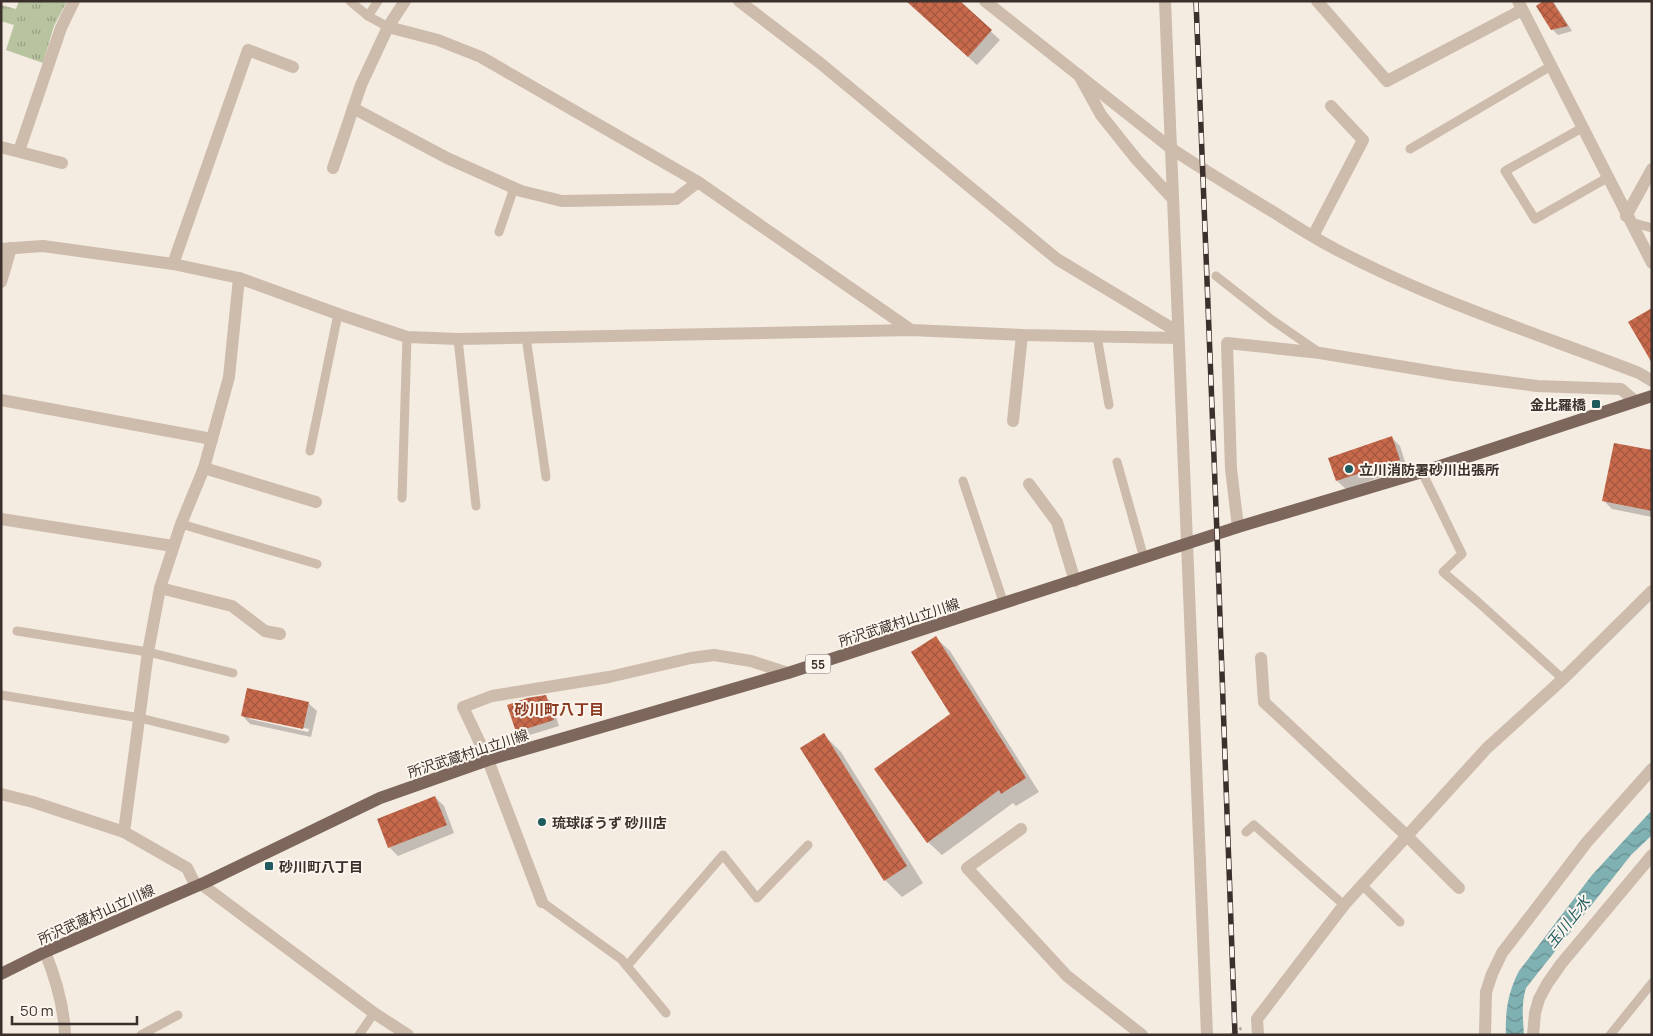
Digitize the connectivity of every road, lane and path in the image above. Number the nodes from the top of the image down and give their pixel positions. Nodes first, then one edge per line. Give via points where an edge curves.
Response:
1 (74, 1) edge
2 (350, 1) edge
3 (378, 1) edge
4 (405, 1) edge
5 (739, 1) edge
6 (985, 1) edge
7 (1165, 1) edge
8 (1317, 1) edge
9 (1519, 4) edge
10 (368, 16) junction
11 (388, 27) junction
12 (1551, 66) junction
13 (292, 67) dead end
14 (1079, 75) junction
15 (1331, 106) dead end
16 (353, 108) junction
17 (1582, 128) junction
18 (1, 147) edge
19 (1172, 149) junction
20 (1410, 149) dead end
21 (19, 151) junction
22 (62, 163) dead end
23 (334, 168) dead end
24 (1652, 169) edge
25 (1607, 178) junction
26 (698, 182) junction
27 (514, 188) junction
28 (1173, 199) junction
29 (1628, 219) junction
30 (1652, 228) edge
31 (499, 232) dead end
32 (1313, 236) junction
33 (6, 249) edge
34 (173, 264) junction
35 (1652, 264) edge
36 (1216, 276) dead end
37 (239, 278) junction
38 (1, 282) edge
39 (338, 314) junction
40 (911, 330) junction
41 (1022, 335) junction
42 (1178, 335) junction
43 (1097, 336) junction
44 (406, 337) junction
45 (526, 338) junction
46 (458, 339) junction
47 (1320, 353) junction
48 (1652, 380) edge
49 (1652, 396) edge
50 (1, 400) edge
51 (1635, 401) junction
52 (1109, 405) dead end
53 (1013, 421) dead end
54 (212, 439) junction
55 (310, 451) dead end
56 (1117, 462) dead end
57 (204, 468) junction
58 (1422, 472) junction
59 (546, 477) dead end
60 (963, 481) dead end
61 (1029, 484) dead end
62 (402, 498) dead end
63 (316, 502) dead end
64 (476, 506) dead end
65 (1, 518) edge
66 (181, 524) junction
67 (1238, 527) junction
68 (1188, 544) junction
69 (173, 546) junction
70 (1144, 558) junction
71 (317, 564) dead end
72 (1075, 581) junction
73 (160, 588) junction
74 (1652, 591) edge
75 (1004, 604) junction
76 (17, 631) dead end
77 (280, 634) dead end
78 (148, 652) junction
79 (1261, 658) dead end
80 (233, 673) dead end
81 (788, 673) junction
82 (1563, 679) junction
83 (1, 695) edge
84 (140, 718) junction
85 (225, 739) dead end
86 (488, 760) junction
87 (1652, 769) edge
88 (1, 794) edge
89 (1021, 829) dead end
90 (124, 832) junction
91 (1246, 832) dead end
92 (1406, 836) junction
93 (808, 845) dead end
94 (1652, 855) edge
95 (198, 885) junction
96 (1362, 885) junction
97 (1459, 888) dead end
98 (542, 902) joint
99 (1344, 905) junction
100 (1400, 922) dead end
101 (45, 952) junction
102 (627, 966) junction
103 (1, 974) edge
104 (1652, 983) edge
105 (374, 1013) junction
106 (666, 1013) dead end
107 (178, 1015) dead end
108 (65, 1035) edge
109 (141, 1035) edge
110 (360, 1035) edge
111 (408, 1035) edge
112 (1142, 1035) edge
113 (1207, 1035) edge
114 (1258, 1035) edge
115 (1485, 1035) edge
116 (1533, 1035) edge
117 (1610, 1035) edge

1 - 21 street via 61,28
2 - 10 lane
3 - 10 lane
4 - 11 street
5 - 42 street via 820,63 1057,259
6 - 14 street
7 - 19 street
8 - 9 street via 1387,81
9 - 12 street
10 - 11 lane
11 - 16 street
11 - 26 street via 438,40 481,57
12 - 17 street
12 - 20 lane
13 - 34 street via 248,50
14 - 19 street
14 - 28 street via 1101,115 1136,160
15 - 32 street via 1363,140
16 - 23 street
16 - 27 street via 447,158
17 - 25 street
17 - 25 lane via 1505,172 1536,218
18 - 21 street
19 - 28 street
19 - 32 street
21 - 22 street
24 - 29 street
25 - 29 street
26 - 27 street via 676,198 562,201
26 - 40 street
27 - 31 lane
28 - 42 street
29 - 30 lane
29 - 35 street
32 - 48 street via 1411,285
33 - 34 street via 42,246
33 - 38 street
34 - 37 street
36 - 47 lane
37 - 39 street
37 - 54 street via 229,377
39 - 44 street
39 - 55 lane
40 - 41 street
40 - 45 street
41 - 43 street
41 - 53 street
42 - 43 street
42 - 68 street
43 - 52 lane
44 - 46 street
44 - 62 lane
45 - 46 street
45 - 59 lane
46 - 64 lane
47 - 51 street via 1453,375 1621,390
47 - 67 street via 1226,343 1231,469
49 - 51 main road, 所沢武蔵村山立川線 / 55
50 - 54 street
51 - 58 main road, 所沢武蔵村山立川線 / 55
54 - 57 street
56 - 70 lane
57 - 63 street
57 - 66 street
58 - 67 main road, 所沢武蔵村山立川線 / 55
58 - 82 lane via 1462,554 1443,572
60 - 75 lane
61 - 72 street via 1057,522
65 - 69 street
66 - 69 street
66 - 71 lane
67 - 68 main road, 所沢武蔵村山立川線 / 55
68 - 70 main road, 所沢武蔵村山立川線 / 55
68 - 113 street
69 - 73 street
70 - 72 main road, 所沢武蔵村山立川線 / 55
72 - 75 main road, 所沢武蔵村山立川線 / 55
73 - 77 street via 232,606 265,631
73 - 78 street
74 - 82 street
75 - 81 main road, 所沢武蔵村山立川線 / 55
76 - 78 lane
78 - 80 lane
78 - 84 street
79 - 92 street via 1264,702
81 - 86 main road, 所沢武蔵村山立川線 / 55
81 - 86 street via 751,661 714,655 609,677 492,696 464,707
82 - 92 street via 1487,748
83 - 84 lane
84 - 85 lane
84 - 90 street
86 - 95 main road, 所沢武蔵村山立川線 / 55 via 380,798
86 - 98 street
87 - 115 street via 1588,842 1502,953 1486,992
88 - 90 street
89 - 112 street via 967,868 1068,976
90 - 95 street via 187,868
91 - 99 lane via 1254,825
92 - 96 street
92 - 97 street
93 - 102 lane via 757,898 723,855
94 - 116 street via 1547,984 1535,1013
95 - 101 main road, 所沢武蔵村山立川線 / 55
95 - 105 street
96 - 99 street
96 - 100 lane
98 - 102 lane
99 - 114 street via 1257,1019
101 - 103 main road, 所沢武蔵村山立川線 / 55
101 - 108 street via 62,1002
102 - 106 lane
104 - 117 lane
105 - 110 lane
105 - 111 street
107 - 109 lane

